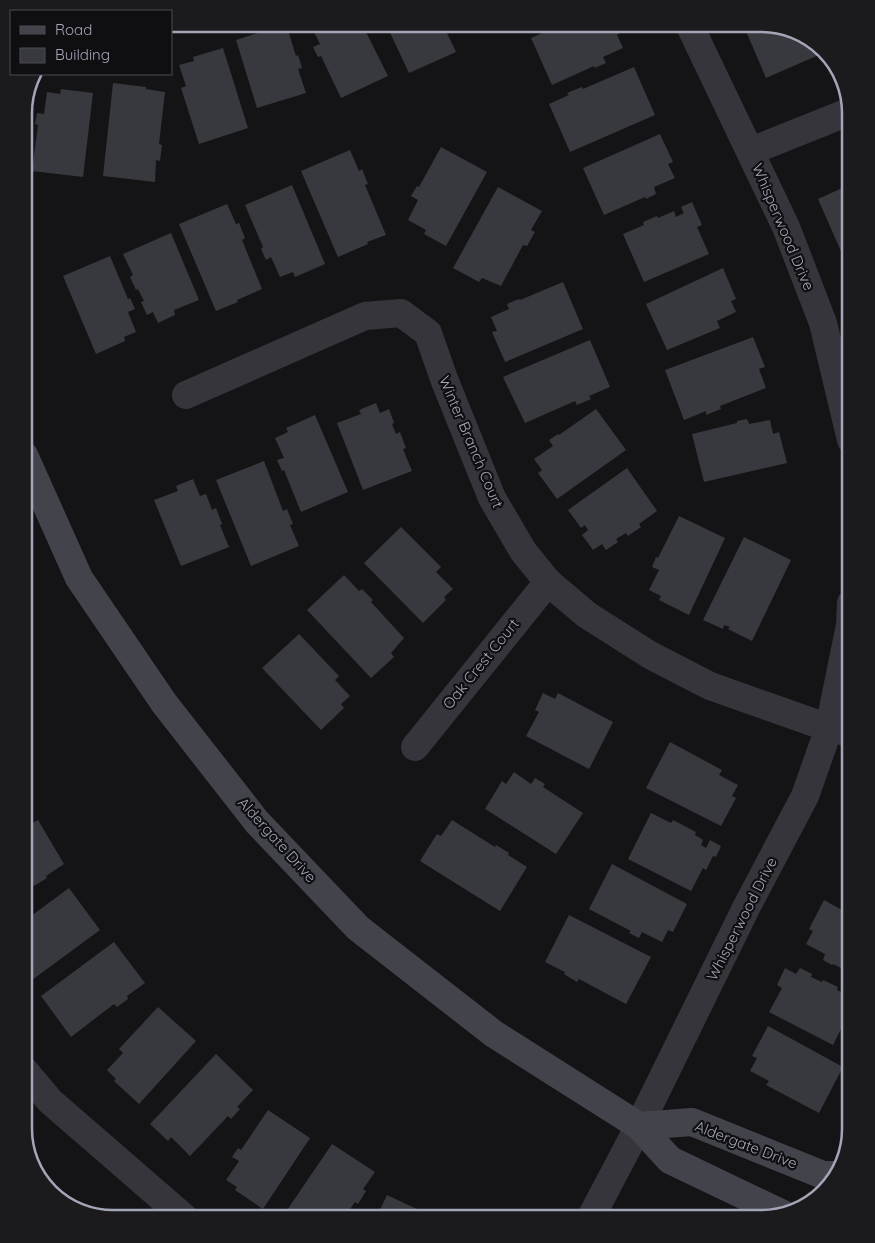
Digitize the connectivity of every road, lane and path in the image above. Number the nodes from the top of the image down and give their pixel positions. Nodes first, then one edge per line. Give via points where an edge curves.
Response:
1 (693, 33) edge
2 (842, 115) edge
3 (751, 151) junction
4 (186, 395) dead end
5 (842, 404) edge
6 (33, 474) edge
7 (548, 582) junction
8 (842, 710) edge
9 (840, 731) edge
10 (415, 747) dead end
11 (32, 1080) edge
12 (639, 1126) junction
13 (828, 1176) edge
14 (176, 1210) edge
15 (595, 1210) edge
16 (774, 1210) edge

1 - 3 street, Whisperwood Drive
2 - 3 street
3 - 5 street, Whisperwood Drive via 786,227 822,323
4 - 7 street, Winter Branch Court via 365,316 401,313 428,333 492,498 524,551
6 - 12 street, Aldergate Drive via 79,578 164,703 257,822 358,928 494,1034
7 - 9 street, Winter Branch Court via 587,615 650,655 710,686
7 - 10 street, Oak Crest Court
8 - 9 street, Whisperwood Drive
9 - 12 street, Whisperwood Drive via 746,908
11 - 14 street via 50,1101
12 - 13 street, Aldergate Drive via 692,1122
12 - 15 street, Whisperwood Drive
12 - 16 street, Aldergate Drive via 670,1160

